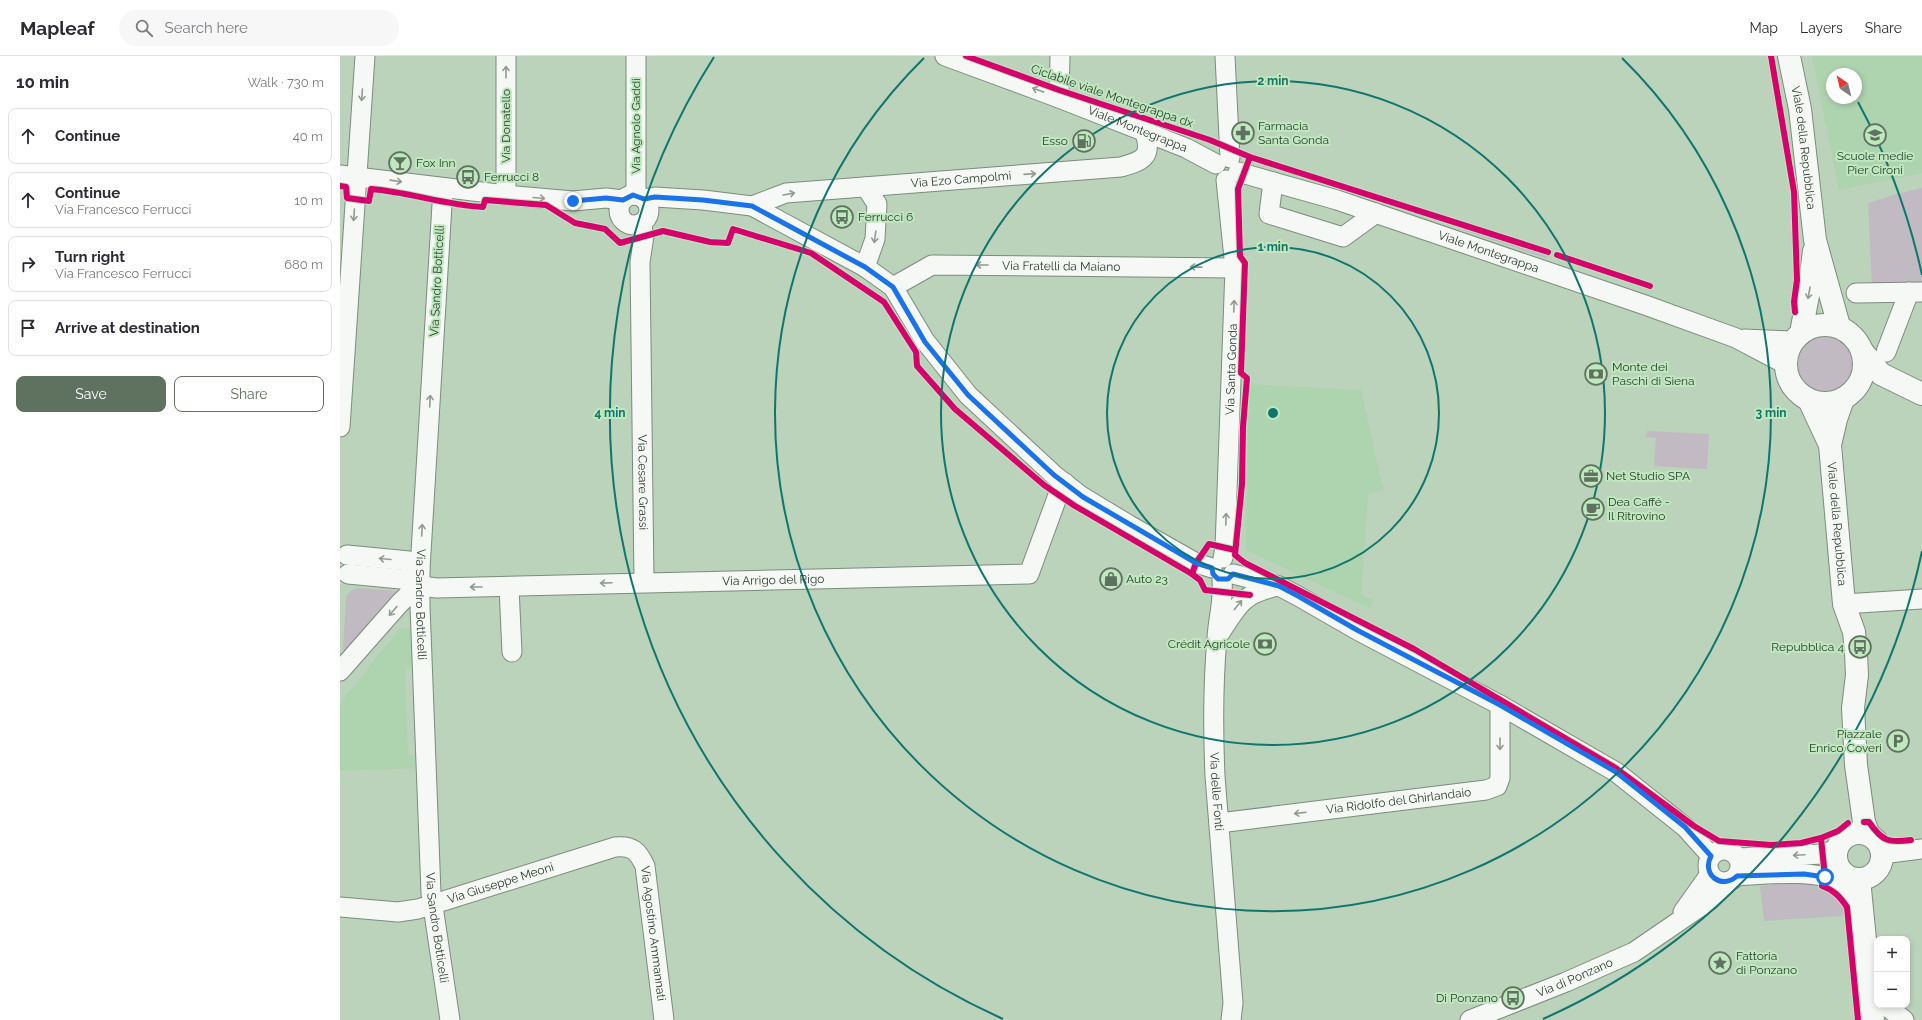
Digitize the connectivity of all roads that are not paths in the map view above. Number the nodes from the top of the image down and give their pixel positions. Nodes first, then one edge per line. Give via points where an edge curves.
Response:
1 (364, 56) edge
2 (506, 56) edge
3 (636, 56) edge
4 (945, 56) edge
5 (1060, 56) edge
6 (1225, 56) edge
7 (1789, 56) edge
8 (1059, 98) junction
9 (1145, 133) junction
10 (1228, 169) junction
11 (348, 175) edge
12 (1273, 182) junction
13 (866, 187) junction
14 (443, 188) junction
15 (506, 196) junction
16 (752, 206) junction
17 (635, 211) junction
18 (1376, 213) junction
19 (1815, 240) junction
20 (865, 267) junction
21 (1235, 268) junction
22 (893, 287) junction
23 (1916, 292) edge
24 (1856, 293) dead end
25 (1839, 326) junction
26 (1797, 337) junction
27 (1736, 338) junction
28 (1862, 351) junction
29 (1886, 352) dead end
30 (1785, 364) junction
31 (1916, 392) edge
32 (1850, 393) junction
33 (1809, 400) junction
34 (340, 427) edge
35 (1830, 445) junction
36 (1065, 483) junction
37 (344, 553) edge
38 (1222, 570) junction
39 (420, 576) junction
40 (344, 578) edge
41 (644, 582) junction
42 (1279, 586) junction
43 (509, 587) junction
44 (1922, 599) edge
45 (1844, 604) junction
46 (1217, 638) junction
47 (512, 652) dead end
48 (340, 671) edge
49 (1500, 705) junction
50 (1856, 764) junction
51 (1219, 823) junction
52 (1869, 835) junction
53 (1841, 843) junction
54 (635, 849) joint
55 (1922, 849) edge
56 (1882, 854) junction
57 (1711, 865) junction
58 (1735, 872) junction
59 (1866, 876) junction
60 (433, 905) junction
61 (340, 907) edge
62 (1674, 924) junction
63 (1872, 943) edge
64 (1884, 1008) edge
65 (1888, 1008) edge
66 (1234, 1014) edge
67 (450, 1020) edge
68 (664, 1020) edge
69 (1470, 1020) edge
70 (1873, 1020) edge
71 (1884, 1020) edge
72 (1904, 1020) edge

1 -> 11 street
15 -> 2 street, Via Donatello
3 - 17 street, Via Agnolo Gaddi
8 -> 4 street, Viale Montegrappa
5 - 8 street
6 - 10 street, Via Santa Gonda
7 - 19 main road, Viale della Repubblica via 1800,109
8 - 9 street, Viale Montegrappa
9 - 10 street, Viale Montegrappa via 1186,148
13 -> 9 street, Via Ezo Campolmi via 1121,168 1140,161 1147,153 1148,141
10 - 12 street, Viale Montegrappa
10 - 21 street, Via Santa Gonda
11 -> 14 street
11 -> 34 street
12 - 18 street, Viale Montegrappa
12 - 18 street via 1269,214 1343,237
16 -> 13 street, Via Ezo Campolmi via 786,194
13 -> 20 street via 877,204 875,239
14 - 15 street
39 -> 14 street, Via Sandro Botticelli
15 -> 17 street via 573,201
16 - 17 street via 703,200
16 - 20 street
17 - 41 street, Via Cesare Grassi via 640,262
18 - 27 street, Viale Montegrappa
19 - 25 main road
19 -> 26 main road via 1810,290
20 - 22 street
21 -> 22 street, Via Fratelli da Maiano via 932,265
38 -> 21 street, Via Santa Gonda via 1225,548
22 - 36 street via 925,342 968,395
23 - 24 street
23 - 29 street
25 - 26 main road via 1822,324 1810,327
25 - 28 main road via 1856,339
26 - 27 street
26 - 30 main road via 1787,352
27 - 30 street
28 - 31 main road via 1881,374
28 - 32 main road via 1862,376
30 - 33 main road via 1792,385
31 - 32 main road
32 - 33 main road via 1832,402
32 - 35 main road via 1836,419
33 - 35 main road
35 - 45 main road, Viale della Repubblica
36 - 38 street via 1081,496 1196,563
36 - 41 street, Via Arrigo del Rigo via 1058,495 1029,574
39 -> 37 street via 414,563 409,561
37 - 40 street via 350,565
38 - 42 street
38 - 46 street, Via delle Fonti via 1223,592
39 - 40 street via 410,580
43 -> 39 street, Via Arrigo del Rigo via 437,588
39 -> 48 street
39 - 60 street, Via Sandro Botticelli
41 -> 43 street, Via Arrigo del Rigo
46 -> 42 street via 1243,600 1260,590
42 - 49 street
43 - 47 street
44 - 45 street
45 - 50 main road, Viale della Repubblica via 1839,635 1841,669 1853,708
46 - 51 street, Via delle Fonti via 1214,742
49 -> 51 street, Via Ridolfo del Ghirlandaio via 1500,778 1497,786 1486,790
49 - 57 street via 1616,772 1685,827
50 - 52 main road via 1864,822
50 - 53 main road
51 - 66 street, Via delle Fonti
52 - 53 main road via 1857,833
52 - 56 main road via 1880,846
53 -> 58 street via 1823,854
53 - 59 main road via 1837,864 1841,870 1852,878
54 - 60 street, Via Giuseppe Meoni via 626,846 615,847
54 - 68 street, Via Agostino Ammannati via 645,866
55 - 56 street
56 - 59 main road via 1881,861
57 - 58 street via 1719,881
57 - 58 street via 1720,850 1725,850 1735,854
57 - 62 street
58 - 62 street, Via di Ponzano via 1710,900
58 - 63 street via 1804,874 1825,877 1836,882 1852,900
59 - 63 main road
60 - 61 street, Via Giuseppe Meoni via 398,912
60 - 67 street, Via Sandro Botticelli
62 - 69 street, Via di Ponzano via 1634,952
63 - 70 main road
64 - 71 main road
65 - 72 street

